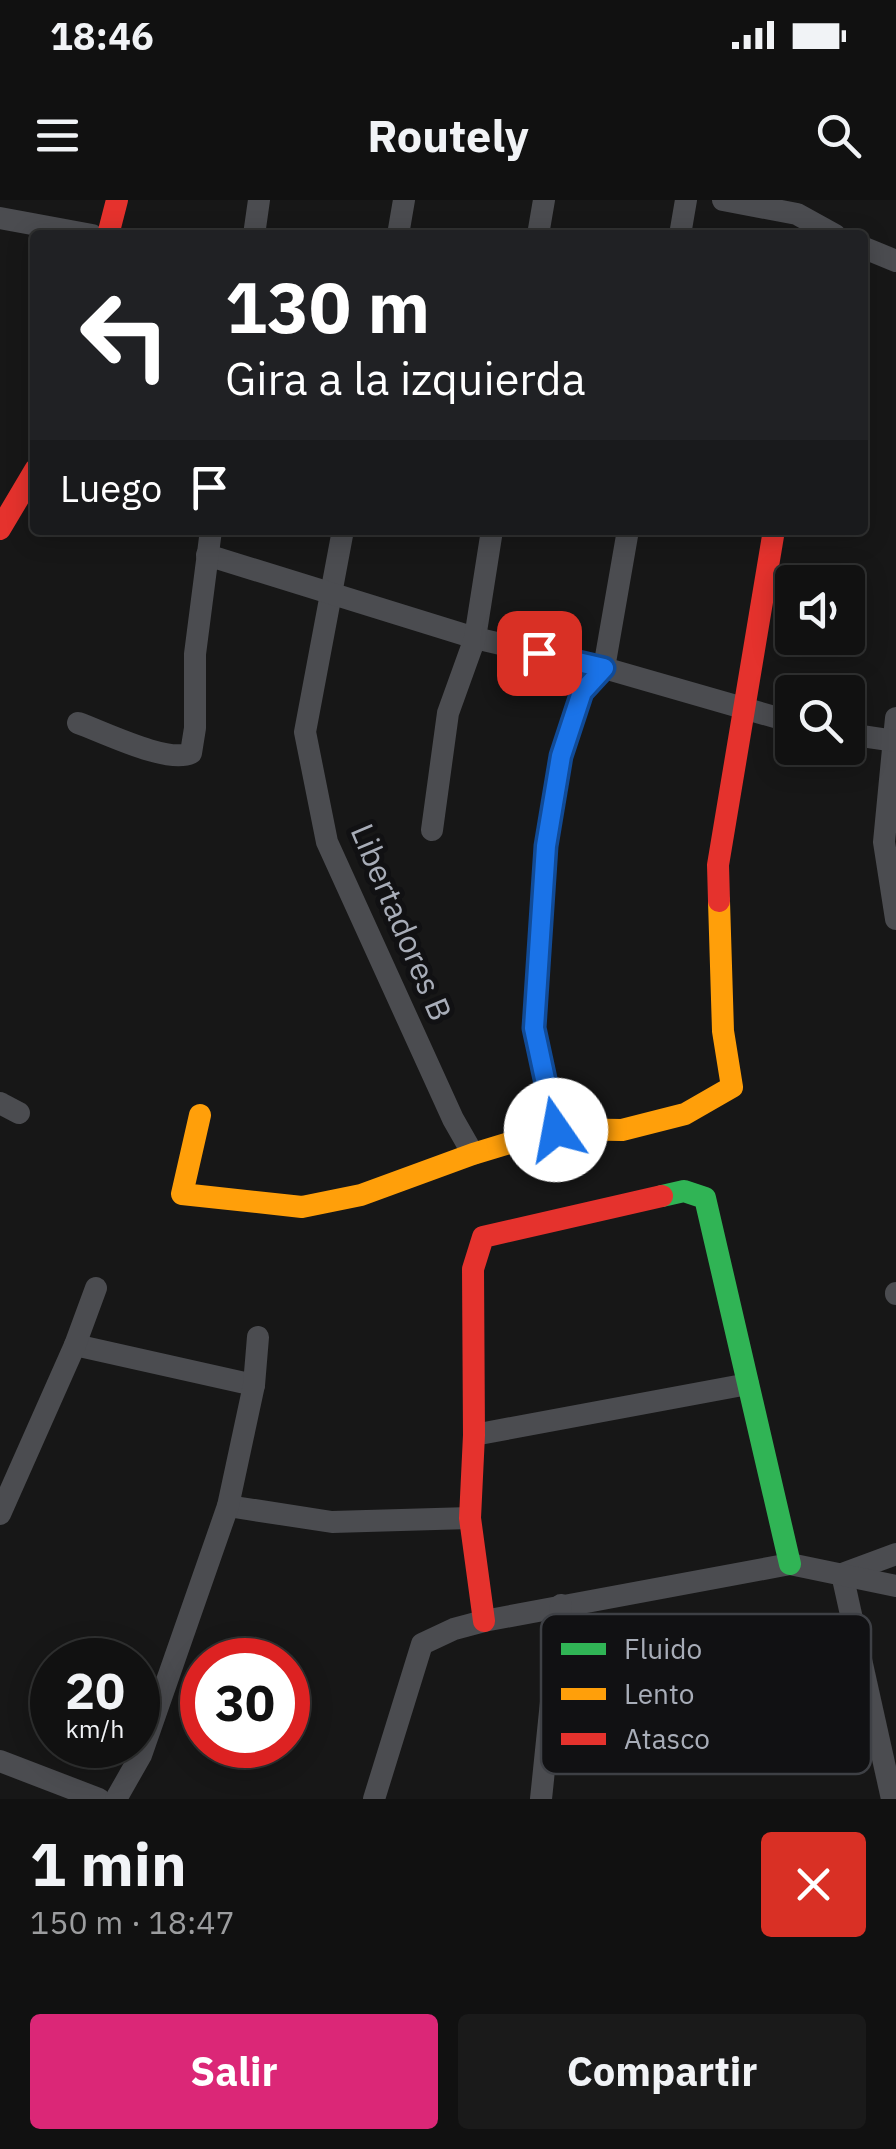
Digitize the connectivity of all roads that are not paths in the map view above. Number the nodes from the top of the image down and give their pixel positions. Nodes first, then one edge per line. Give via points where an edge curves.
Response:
1 (117, 200) edge
2 (260, 200) edge
3 (404, 200) edge
4 (544, 200) edge
5 (686, 200) edge
6 (723, 200) edge
7 (802, 207) edge
8 (0, 218) edge
9 (65, 230) edge
10 (109, 230) edge
11 (255, 230) edge
12 (399, 230) edge
13 (539, 230) edge
14 (681, 230) edge
15 (825, 230) edge
16 (868, 249) edge
17 (896, 261) edge
18 (30, 478) edge
19 (0, 529) edge
20 (209, 535) edge
21 (342, 535) edge
22 (491, 535) edge
23 (627, 535) edge
24 (773, 535) edge
25 (207, 555) junction
26 (331, 592) junction
27 (474, 638) junction
28 (604, 668) junction
29 (745, 708) junction
30 (775, 717) edge
31 (78, 723) dead end
32 (895, 733) edge
33 (865, 734) edge
34 (432, 830) dead end
35 (896, 919) edge
36 (200, 1115) dead end
37 (556, 1130) junction
38 (473, 1154) junction
39 (96, 1288) dead end
40 (258, 1337) dead end
41 (76, 1345) junction
42 (748, 1384) junction
43 (254, 1385) junction
44 (474, 1435) junction
45 (228, 1506) junction
46 (0, 1514) edge
47 (470, 1518) junction
48 (896, 1554) edge
49 (790, 1564) junction
50 (842, 1574) junction
51 (896, 1586) edge
52 (561, 1606) junction
53 (560, 1614) edge
54 (851, 1614) edge
55 (484, 1621) junction
56 (871, 1704) edge
57 (0, 1761) edge
58 (544, 1774) edge
59 (99, 1799) edge
60 (116, 1799) edge
61 (374, 1799) edge
62 (541, 1799) edge
63 (892, 1799) edge

1 - 10 street
2 - 11 street
3 - 12 street
4 - 13 street
5 - 14 street
6 - 7 street
7 - 15 street
8 - 9 street
16 - 17 street
18 - 19 street
20 - 25 street
21 - 26 street, Libertadores B
22 - 27 street
23 - 28 street
24 - 29 street
25 - 26 street
25 - 31 street via 192,753 165,754
26 - 27 street
26 - 38 street, Libertadores B via 305,732 328,842
27 - 28 street
27 - 34 street via 448,713
28 - 29 street
28 - 37 street via 582,692 561,756 546,846 534,1028
29 - 30 street
29 - 37 street via 718,865 723,1030 732,1087 686,1114 622,1130
32 - 33 street
32 - 35 street via 884,842
36 - 38 street via 182,1194 302,1207 361,1195
37 - 38 street
39 - 41 street
40 - 43 street
41 - 43 street
41 - 46 street
42 - 44 street
42 - 44 street via 706,1198 684,1191 482,1237 473,1269
42 - 49 street
43 - 45 street
44 - 47 street
45 - 47 street via 332,1522
45 - 60 street via 141,1755
47 - 55 street
48 - 50 street
49 - 50 street
49 - 52 street
50 - 51 street
50 - 54 street
52 - 53 street
52 - 55 street
55 - 61 street via 422,1644
56 - 63 street
57 - 59 street
58 - 62 street

